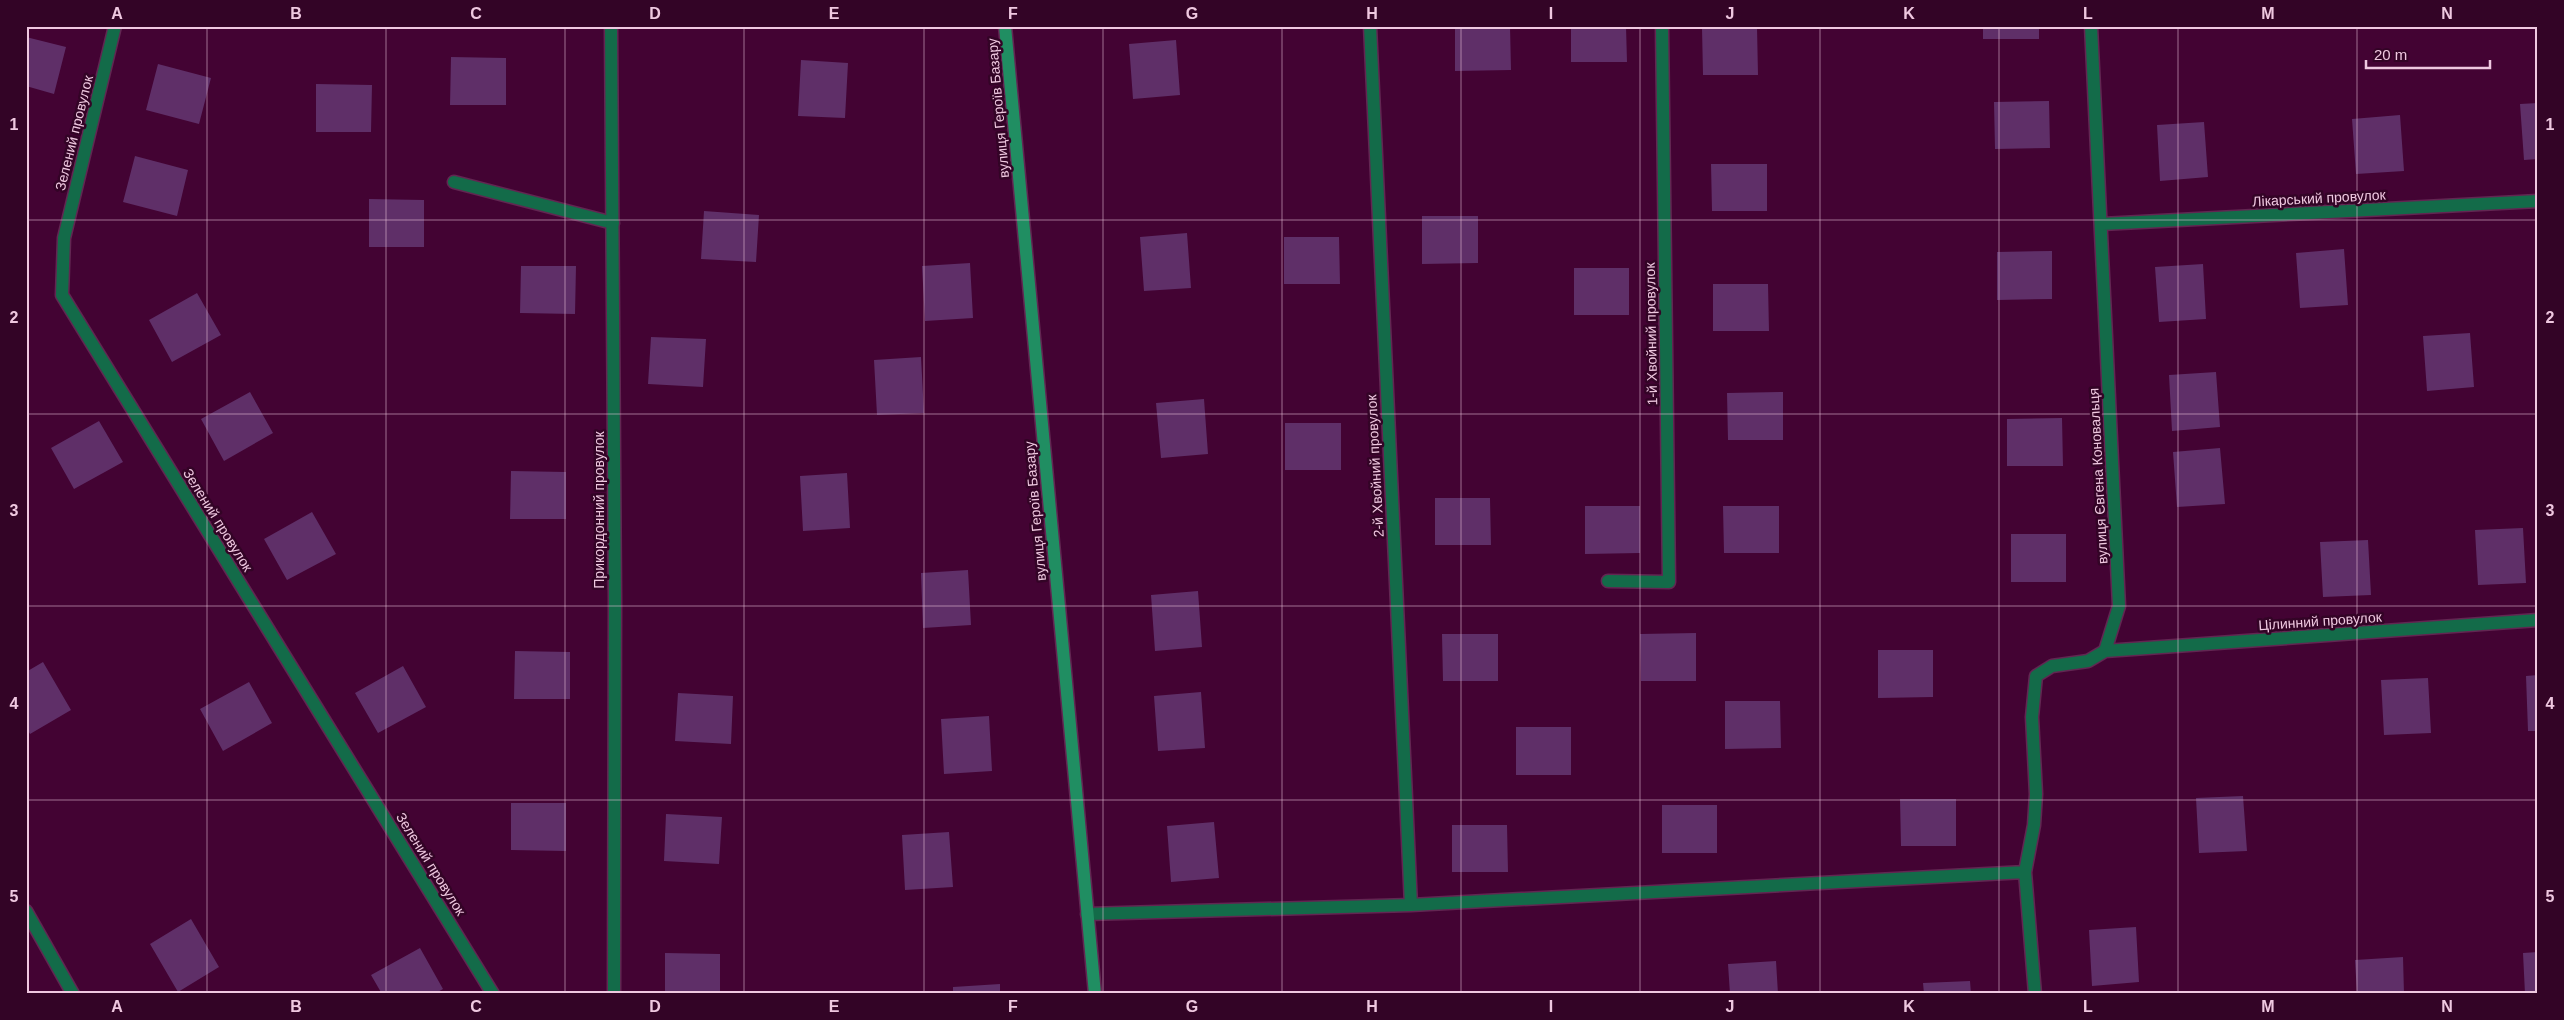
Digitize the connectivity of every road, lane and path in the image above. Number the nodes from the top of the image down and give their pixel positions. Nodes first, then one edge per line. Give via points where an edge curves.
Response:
1 (116, 26) edge
2 (612, 26) edge
3 (1005, 26) edge
4 (1370, 26) edge
5 (1662, 26) edge
6 (2091, 26) edge
7 (454, 182) dead end
8 (2538, 201) edge
9 (613, 223) junction
10 (2102, 224) junction
11 (1608, 581) dead end
12 (2538, 620) edge
13 (2105, 651) junction
14 (2025, 872) junction
15 (1411, 905) junction
16 (26, 912) edge
17 (1087, 914) junction
18 (73, 994) edge
19 (493, 994) edge
20 (614, 994) edge
21 (1095, 994) edge
22 (2035, 994) edge

1 - 19 street, Зелений провулок via 64,238 62,295
2 - 9 street, Прикордонний провулок
3 - 17 main road, вулиця Героїв Базару
4 - 15 street, 2-й Хвойний провулок
5 - 11 street, 1-й Хвойний провулок via 1669,582
6 - 10 street, вулиця Євгена Коновальця
7 - 9 street
8 - 10 street, Лікарський провулок
9 - 20 street, Прикордонний провулок
10 - 13 street, вулиця Євгена Коновальця via 2119,606
12 - 13 street, Цілинний провулок
13 - 14 street via 2088,661 2052,666 2036,676 2032,717 2035,809
14 - 15 street
14 - 22 street
15 - 17 street
16 - 18 street
17 - 21 main road, вулиця Героїв Базару

